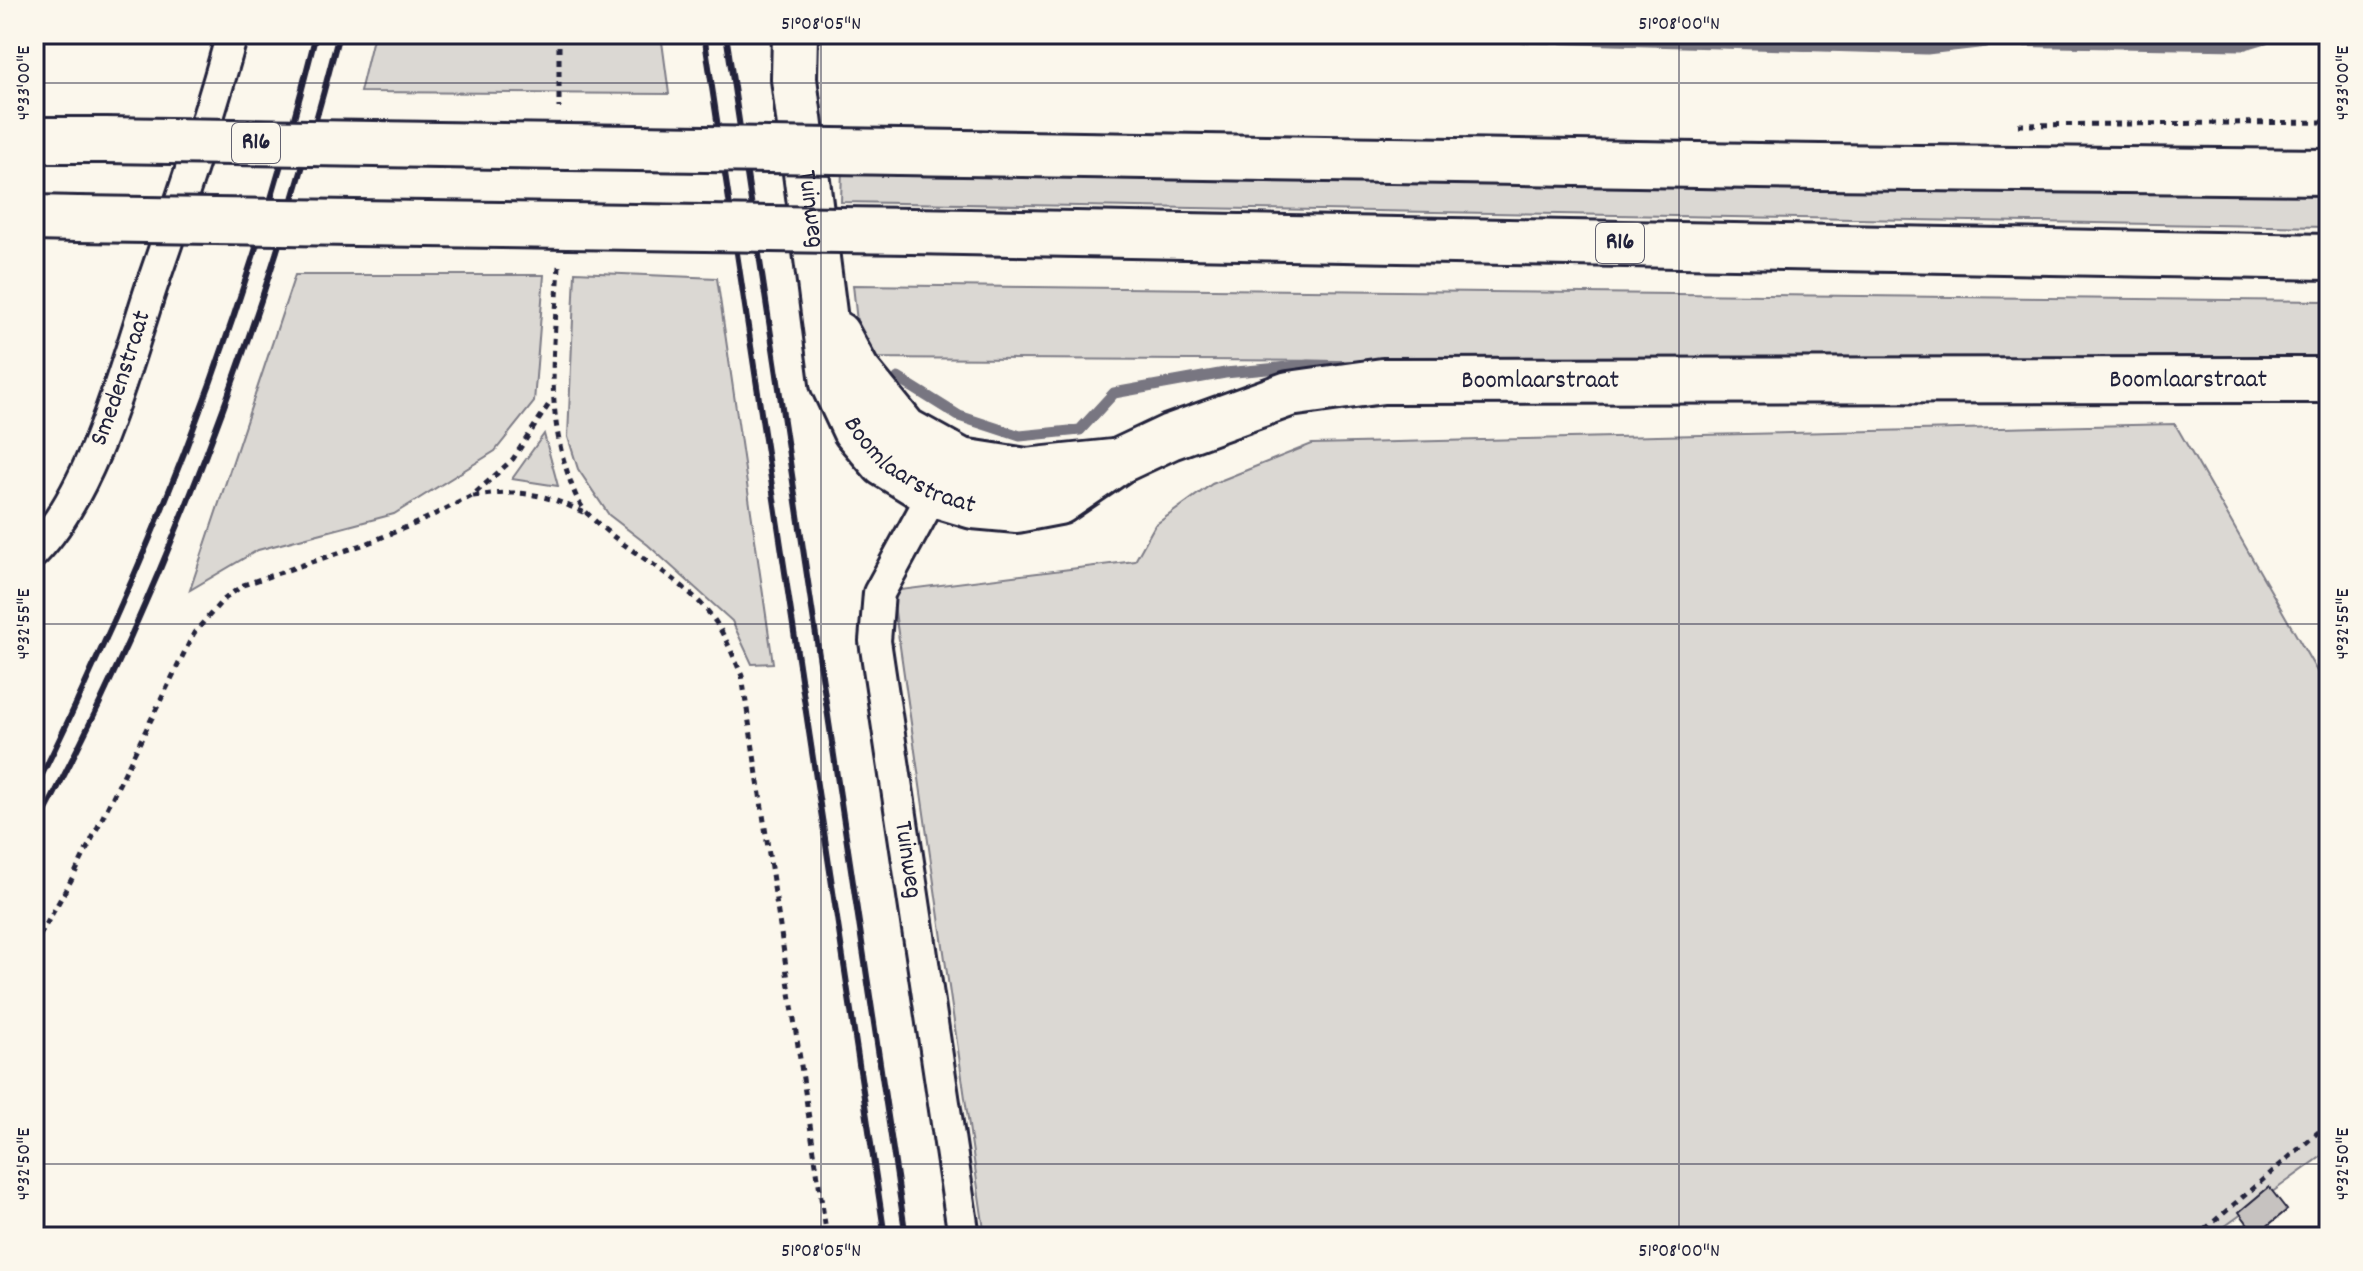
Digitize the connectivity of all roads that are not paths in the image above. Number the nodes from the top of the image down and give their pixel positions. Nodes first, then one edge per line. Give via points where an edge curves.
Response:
1 (232, 34) edge
2 (795, 34) edge
3 (34, 140) edge
4 (2329, 172) edge
5 (34, 218) edge
6 (2329, 257) edge
7 (825, 311) junction
8 (2329, 380) edge
9 (833, 383) joint
10 (1119, 461) junction
11 (933, 494) junction
12 (34, 552) edge
13 (964, 1237) edge

1 - 12 street, Smedenstraat via 110,413 72,502
2 - 7 main road, Tuinweg via 794,79
3 - 4 main road, R16, bridge
5 - 6 main road, R16, bridge
7 - 9 main road, Tuinweg
7 - 10 main road via 857,371 905,430 961,461 1026,471
8 - 10 main road, Boomlaarstraat via 1383,381 1289,394
9 - 11 main road, Boomlaarstraat via 855,430 884,464
10 - 11 main road, Boomlaarstraat via 1059,502 1017,510 973,506
11 - 13 street, Tuinweg via 879,593 875,641

